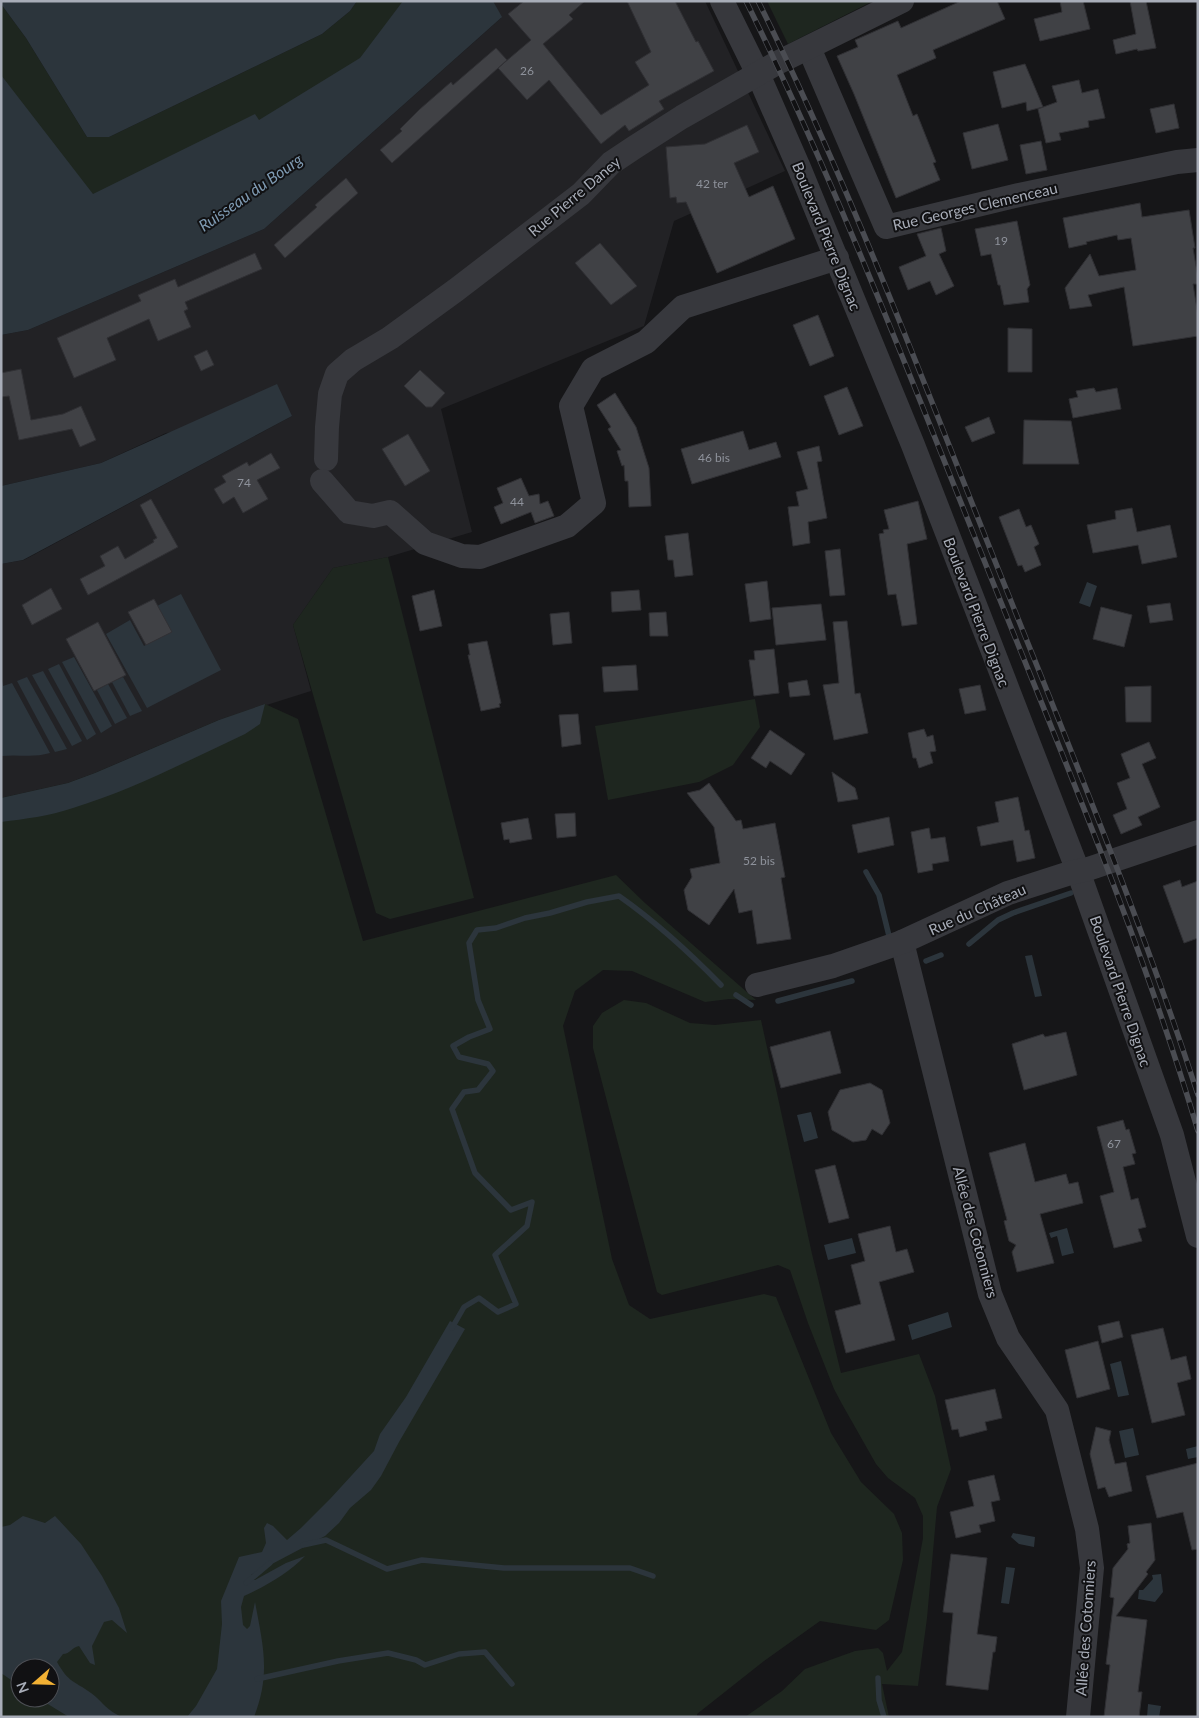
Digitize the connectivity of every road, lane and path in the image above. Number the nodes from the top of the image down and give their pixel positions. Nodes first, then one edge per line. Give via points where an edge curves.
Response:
1 (722, 1) edge
2 (902, 1) edge
3 (809, 48) junction
4 (758, 74) junction
5 (1198, 160) edge
6 (837, 258) junction
7 (1198, 832) edge
8 (1078, 871) junction
9 (902, 942) junction
10 (757, 985) dead end
11 (1198, 1236) edge
12 (1078, 1717) edge

1 - 4 street, Boulevard Pierre Dignac
2 - 3 street, Rue Pierre Daney
3 - 4 street, Rue Pierre Daney
3 - 5 street, Rue Georges Clemenceau via 886,227 1039,190
4 - 6 street, Boulevard Pierre Dignac
4 - 6 street, Rue Pierre Daney via 682,117 611,163 581,194 456,290 342,368 330,394 324,470 349,512 373,516 390,512 424,543 462,556 480,557 567,526 594,503 571,406 593,369 646,342 683,307
6 - 8 street, Boulevard Pierre Dignac
7 - 8 street, Rue du Château
8 - 9 street, Rue du Château via 1008,893
8 - 11 street, Boulevard Pierre Dignac via 1172,1135
9 - 10 street, Rue du Château via 833,966
9 - 12 street, Allée des Cotonniers via 990,1294 1008,1338 1057,1410 1088,1529 1092,1568

